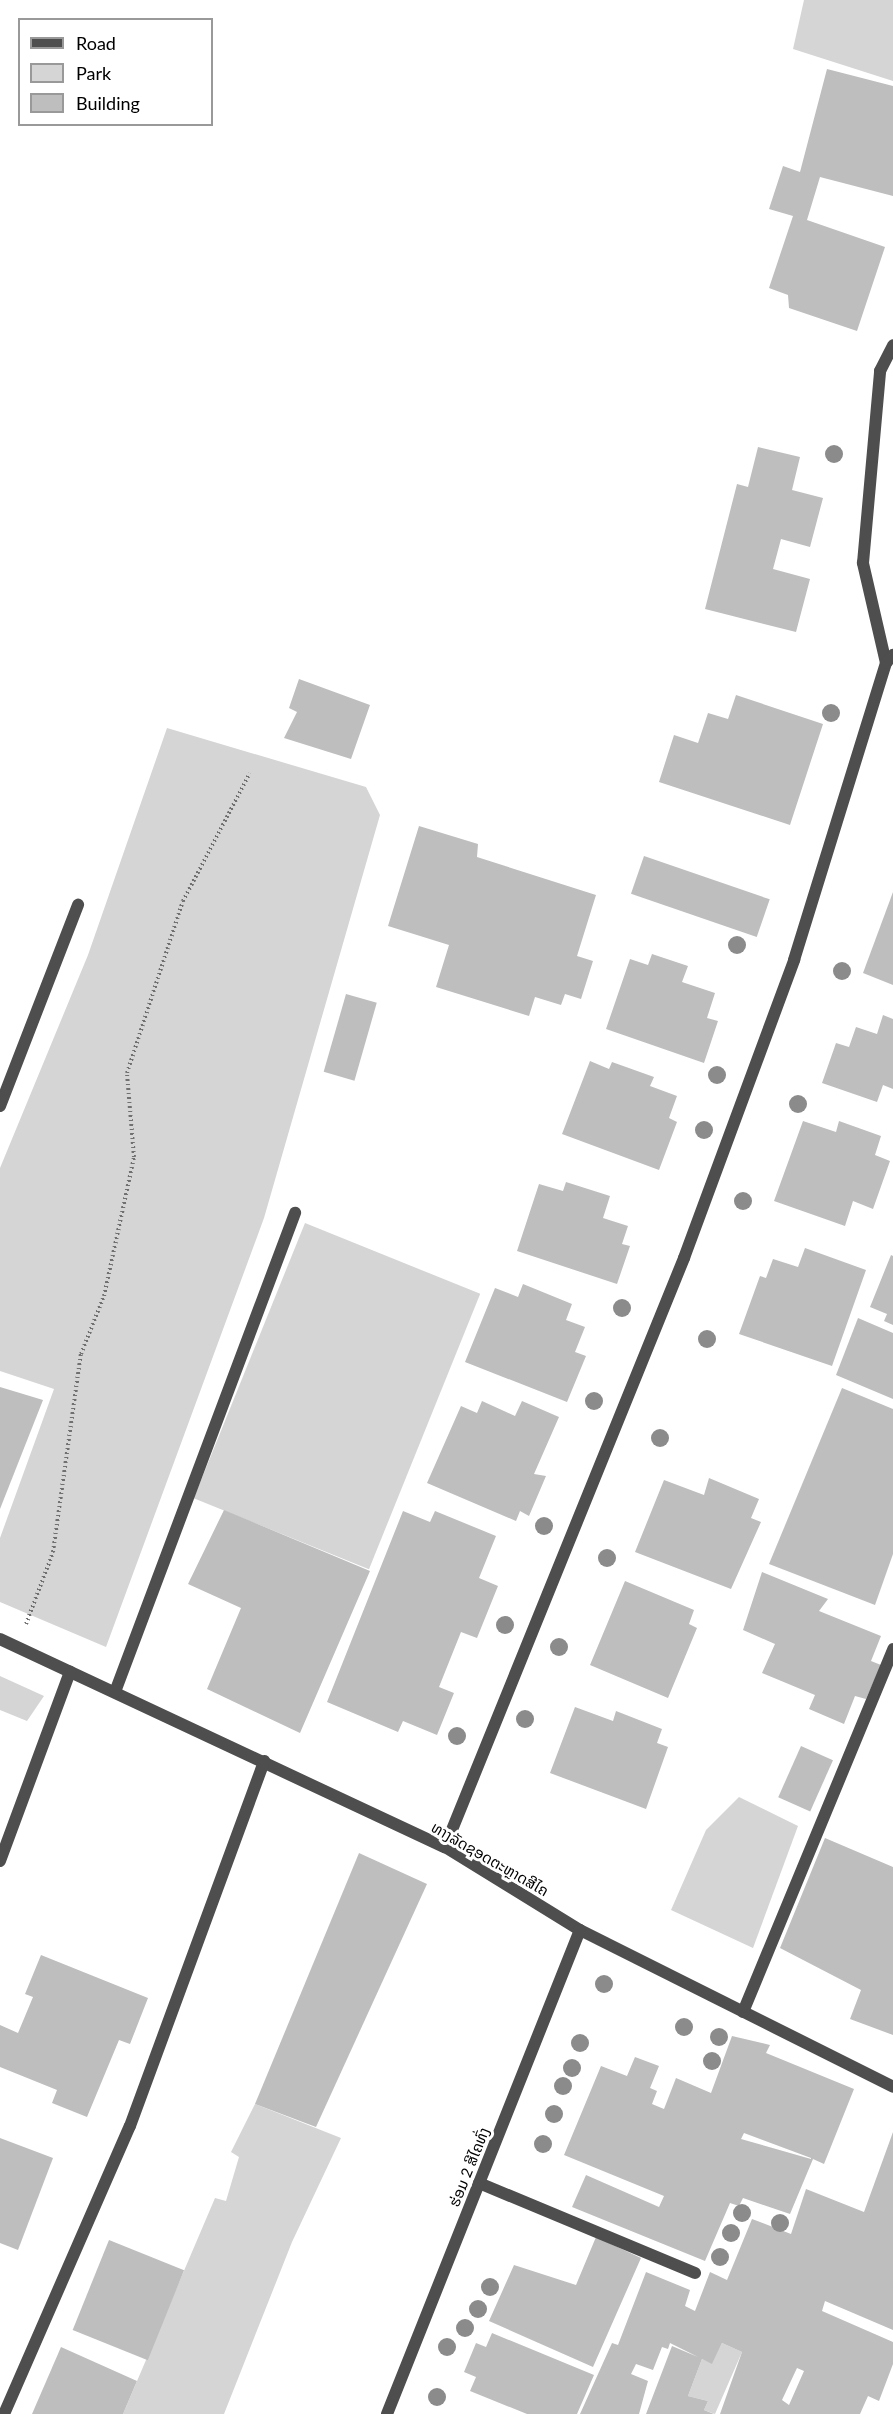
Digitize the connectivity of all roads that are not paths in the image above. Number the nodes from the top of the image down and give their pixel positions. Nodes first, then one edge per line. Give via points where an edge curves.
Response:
1 (893, 345) edge
2 (890, 659) edge
3 (78, 905) dead end
4 (0, 1106) edge
5 (295, 1213) dead end
6 (0, 1639) edge
7 (893, 1649) edge
8 (69, 1672) junction
9 (116, 1692) junction
10 (264, 1761) junction
11 (445, 1847) junction
12 (0, 1861) edge
13 (580, 1930) junction
14 (743, 2012) junction
15 (893, 2087) edge
16 (479, 2182) junction
17 (695, 2273) dead end
18 (4, 2414) edge
19 (387, 2414) edge

1 - 2 street via 880,371 863,563
2 - 11 street via 794,960 688,1247
3 - 4 street
5 - 9 street
6 - 8 street, ທາງລັດຊອດຕະຫຼາດສີໄຄ
7 - 14 street
8 - 9 street, ທາງລັດຊອດຕະຫຼາດສີໄຄ
8 - 12 street
9 - 10 street, ທາງລັດຊອດຕະຫຼາດສີໄຄ
10 - 11 street, ທາງລັດຊອດຕະຫຼາດສີໄຄ
10 - 18 street via 130,2126
11 - 13 street, ທາງລັດຊອດຕະຫຼາດສີໄຄ
13 - 14 street, ທາງລັດຊອດຕະຫຼາດສີໄຄ
13 - 16 street, ຮ່ອມ 2 ສີໄຄທົ່ງ
14 - 15 street, ທາງລັດຊອດຕະຫຼາດສີໄຄ
16 - 17 street
16 - 19 street, ຮ່ອມ 2 ສີໄຄທົ່ງ

